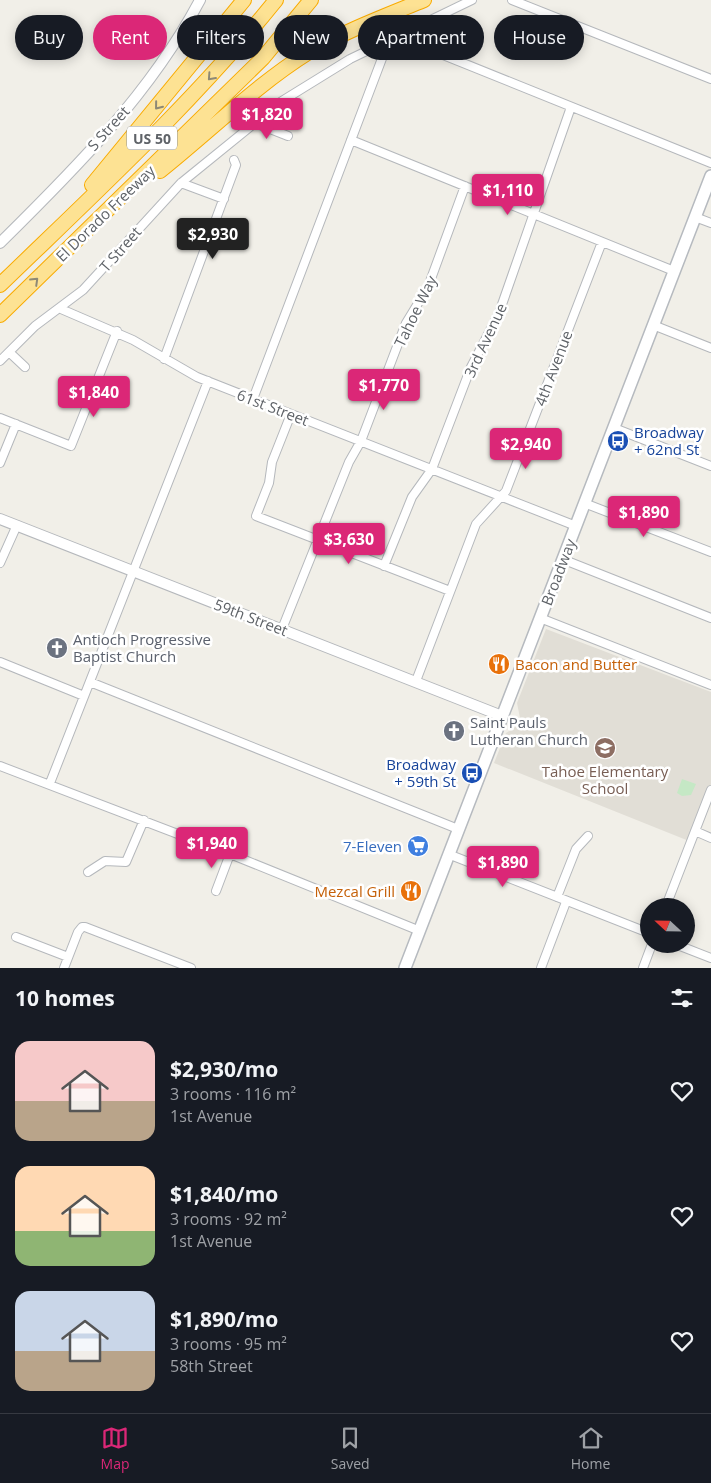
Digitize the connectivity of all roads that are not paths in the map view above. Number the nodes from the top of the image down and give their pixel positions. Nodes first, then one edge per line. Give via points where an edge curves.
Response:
1 (200, 0) edge
2 (244, 0) edge
3 (276, 0) edge
4 (311, 0) edge
5 (424, 0) edge
6 (472, 0) edge
7 (512, 0) edge
8 (441, 15) edge
9 (358, 57) edge
10 (384, 60) edge
11 (449, 60) edge
12 (711, 79) edge
13 (570, 107) junction
14 (254, 123) junction
15 (288, 136) dead end
16 (351, 140) junction
17 (234, 160) dead end
18 (711, 163) edge
19 (711, 176) edge
20 (181, 182) junction
21 (465, 186) junction
22 (124, 195) junction
23 (224, 199) junction
24 (534, 215) junction
25 (695, 217) junction
26 (711, 223) edge
27 (602, 242) junction
28 (0, 243) edge
29 (18, 267) junction
30 (674, 271) junction
31 (0, 285) edge
32 (61, 309) junction
33 (0, 315) edge
34 (653, 325) junction
35 (117, 332) junction
36 (711, 348) edge
37 (8, 352) junction
38 (164, 359) junction
39 (0, 361) edge
40 (25, 367) dead end
41 (208, 381) junction
42 (253, 399) junction
43 (291, 414) junction
44 (0, 418) edge
45 (16, 424) junction
46 (614, 428) junction
47 (361, 441) junction
48 (0, 463) edge
49 (711, 466) edge
50 (432, 469) junction
51 (499, 498) junction
52 (584, 503) junction
53 (0, 518) edge
54 (16, 525) junction
55 (576, 526) junction
56 (317, 540) junction
57 (711, 552) edge
58 (562, 559) junction
59 (0, 563) edge
60 (384, 566) junction
61 (134, 571) junction
62 (450, 591) junction
63 (540, 618) junction
64 (711, 618) edge
65 (282, 629) junction
66 (0, 662) edge
67 (416, 681) junction
68 (90, 682) junction
69 (711, 685) edge
70 (84, 696) junction
71 (502, 716) junction
72 (0, 768) edge
73 (50, 783) junction
74 (711, 790) edge
75 (144, 820) junction
76 (458, 829) junction
77 (695, 831) junction
78 (588, 836) dead end
79 (711, 838) edge
80 (230, 854) junction
81 (448, 854) junction
82 (88, 872) dead end
83 (216, 891) dead end
84 (557, 897) junction
85 (669, 898) edge
86 (566, 902) junction
87 (640, 930) edge
88 (420, 931) junction
89 (16, 937) dead end
90 (695, 952) edge
91 (649, 953) edge
92 (68, 957) junction
93 (711, 958) edge
94 (64, 968) edge
95 (191, 968) edge
96 (405, 968) edge
97 (541, 968) edge
98 (643, 968) edge

1 - 28 street, S Street via 160,66 137,95
2 -> 29 highway via 124,149
3 -> 29 highway, El Dorado Freeway / US 50 via 179,111
4 - 22 highway, El Dorado Freeway / US 50 via 263,58
5 - 22 highway via 309,52 277,74 142,186
6 - 8 street, T Street
7 - 12 street
9 - 14 street, T Street via 308,83
10 - 16 street
11 - 13 street
13 - 18 street
13 - 24 street, 3rd Avenue
14 - 15 street
14 - 20 street, T Street
16 - 21 street
16 - 42 street
17 - 23 street via 236,165
19 - 25 main road, Broadway
20 - 23 street
20 - 32 street, T Street via 91,283
21 - 24 street
21 - 47 street, Tahoe Way via 428,287 406,323
33 -> 22 highway, El Dorado Freeway / US 50
23 - 38 street
24 - 27 street
24 - 50 street, 3rd Avenue via 499,312 471,367
25 - 26 street
25 - 30 main road, Broadway
27 - 30 street
27 - 51 street, 4th Avenue via 506,491
29 - 31 highway, El Dorado Freeway / US 50
30 - 34 main road, Broadway
32 - 35 street, 61st Street
32 - 37 street, T Street via 35,326
34 - 36 street
34 - 46 main road, Broadway
35 - 38 street, 61st Street
35 - 45 street via 70,446
37 - 39 street, T Street
37 - 40 street
38 - 41 street, 61st Street
41 - 42 street, 61st Street
41 - 61 street
42 - 43 street, 61st Street
43 - 47 street, 61st Street
43 - 56 street via 256,516
44 - 45 street
45 - 48 street
46 - 49 street
46 - 52 main road, Broadway
47 - 50 street, 61st Street
47 - 56 street, Tahoe Way
50 - 51 street, 61st Street
50 - 60 street, 3rd Avenue via 412,497
51 - 55 street, 61st Street
51 - 62 street, 4th Avenue via 476,524
52 - 55 main road, Broadway
52 - 57 street
53 - 54 street, 59th Street
54 - 59 street
54 - 61 street, 59th Street
55 - 58 main road, Broadway
56 - 60 street
56 - 65 street, Tahoe Way
58 - 63 main road, Broadway
58 - 64 street
60 - 62 street
61 - 65 street, 59th Street
61 - 68 street
62 - 67 street, 4th Avenue
63 - 69 street
63 - 71 main road, Broadway
65 - 67 street, 59th Street
66 - 70 street
67 - 71 street, 59th Street
68 - 70 street
68 - 76 street
70 - 73 street
71 - 76 main road, Broadway
72 - 73 street
73 - 75 street
74 - 77 street
75 - 80 street
75 - 82 street via 126,862 106,862
76 - 81 main road, Broadway
77 - 79 street
77 - 85 street
78 - 84 street via 576,849
80 - 83 street
80 - 88 street
81 - 84 street
81 - 88 main road, Broadway
84 - 86 street
86 - 87 street
86 - 97 street
88 - 96 main road, Broadway
89 - 92 street
90 - 93 street
91 - 98 street
92 - 94 street
92 - 95 street via 78,932 86,927

